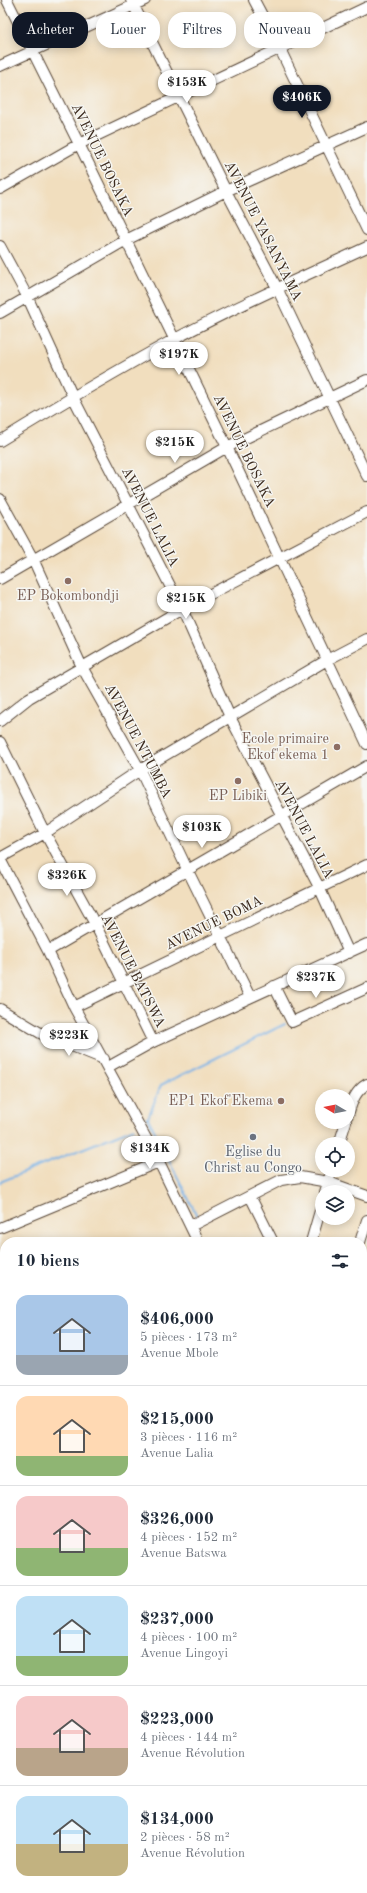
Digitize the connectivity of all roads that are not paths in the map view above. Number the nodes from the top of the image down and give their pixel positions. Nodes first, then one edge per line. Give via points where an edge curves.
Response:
1 (7, 0) edge
2 (145, 0) edge
3 (254, 0) edge
4 (133, 3) edge
5 (367, 7) edge
6 (280, 49) junction
7 (32, 52) junction
8 (0, 66) edge
9 (179, 96) junction
10 (367, 127) edge
11 (79, 144) junction
12 (327, 146) junction
13 (0, 189) edge
14 (226, 190) junction
15 (367, 230) edge
16 (126, 240) junction
17 (0, 246) edge
18 (367, 247) edge
19 (277, 288) junction
20 (27, 296) junction
21 (0, 312) edge
22 (174, 340) junction
23 (367, 380) edge
24 (330, 396) junction
25 (73, 397) junction
26 (0, 441) edge
27 (227, 447) junction
28 (367, 476) edge
29 (0, 499) edge
30 (128, 504) junction
31 (367, 512) edge
32 (279, 558) junction
33 (33, 559) junction
34 (0, 579) edge
35 (182, 609) junction
36 (367, 639) edge
37 (327, 660) junction
38 (82, 667) junction
39 (230, 717) junction
40 (0, 720) edge
41 (0, 742) edge
42 (367, 744) edge
43 (367, 766) edge
44 (140, 770) junction
45 (281, 816) junction
46 (45, 832) junction
47 (0, 859) edge
48 (367, 865) edge
49 (188, 871) junction
50 (319, 887) junction
51 (95, 924) junction
52 (221, 935) junction
53 (367, 944) edge
54 (48, 951) junction
55 (349, 953) junction
56 (123, 983) junction
57 (274, 986) junction
58 (367, 988) edge
59 (250, 997) junction
60 (74, 1007) junction
61 (0, 1009) edge
62 (153, 1042) junction
63 (106, 1063) junction
64 (367, 1084) edge
65 (355, 1096) edge
66 (159, 1162) junction
67 (322, 1185) edge
68 (355, 1193) edge
69 (250, 1196) junction
70 (367, 1196) edge
71 (367, 1220) edge
72 (316, 1225) edge
73 (191, 1226) junction
74 (0, 1228) edge
75 (193, 1237) edge
76 (270, 1237) edge
77 (312, 1237) edge
78 (362, 1237) edge

1 - 7 street, AVENUE BOSAKA
2 - 4 street
3 - 6 street
4 - 7 street
4 - 9 street, AVENUE YASANYAMA
5 - 6 street
6 - 9 street
6 - 12 street
7 - 8 street
7 - 11 street, AVENUE BOSAKA
9 - 11 street
9 - 14 street, AVENUE YASANYAMA
10 - 12 street
11 - 13 street
11 - 16 street, AVENUE BOSAKA
12 - 14 street
12 - 15 street
14 - 16 street
14 - 19 street, AVENUE YASANYAMA
16 - 20 street
16 - 22 street, AVENUE BOSAKA
17 - 20 street, AVENUE LALIA
18 - 19 street
19 - 22 street
19 - 24 street, AVENUE YASANYAMA
20 - 21 street
20 - 25 street, AVENUE LALIA
22 - 25 street
22 - 27 street, AVENUE BOSAKA
23 - 24 street
24 - 27 street
24 - 28 street, AVENUE YASANYAMA
25 - 26 street
25 - 30 street, AVENUE LALIA
27 - 30 street
27 - 32 street, AVENUE BOSAKA
29 - 33 street, AVENUE NTUMBA
30 - 33 street
30 - 35 street, AVENUE LALIA
31 - 32 street
32 - 35 street
32 - 37 street, AVENUE BOSAKA
33 - 34 street
33 - 38 street, AVENUE NTUMBA
35 - 38 street
35 - 39 street, AVENUE LALIA
36 - 37 street
37 - 39 street
37 - 42 street, AVENUE BOSAKA
38 - 40 street via 29,698
38 - 44 street, AVENUE NTUMBA
39 - 44 street
39 - 45 street, AVENUE LALIA
41 - 46 street, AVENUE BATSWA
43 - 45 street
44 - 46 street
44 - 49 street, AVENUE NTUMBA
45 - 49 street
45 - 50 street, AVENUE LALIA
46 - 47 street
46 - 51 street, AVENUE BATSWA
47 - 54 street
48 - 50 street, AVENUE BOMA
49 - 51 street
49 - 52 street, AVENUE NTUMBA
50 - 52 street, AVENUE BOMA
50 - 55 street, AVENUE LALIA
51 - 54 street
51 - 56 street, AVENUE BATSWA
52 - 56 street, AVENUE BOMA
52 - 59 street, AVENUE NTUMBA
53 - 55 street
54 - 60 street
55 - 57 street
56 - 60 street, AVENUE BOMA
56 - 62 street, AVENUE BATSWA
57 - 58 street via 292,1022
57 - 59 street
59 - 62 street
60 - 63 street
61 - 63 street via 42,1034
62 - 63 street
63 - 66 street
64 - 65 street
66 - 73 street
66 - 74 street
67 - 69 street via 300,1177 281,1180
68 - 70 street
69 - 73 street
69 - 76 street
71 - 78 street
72 - 77 street
73 - 75 street

